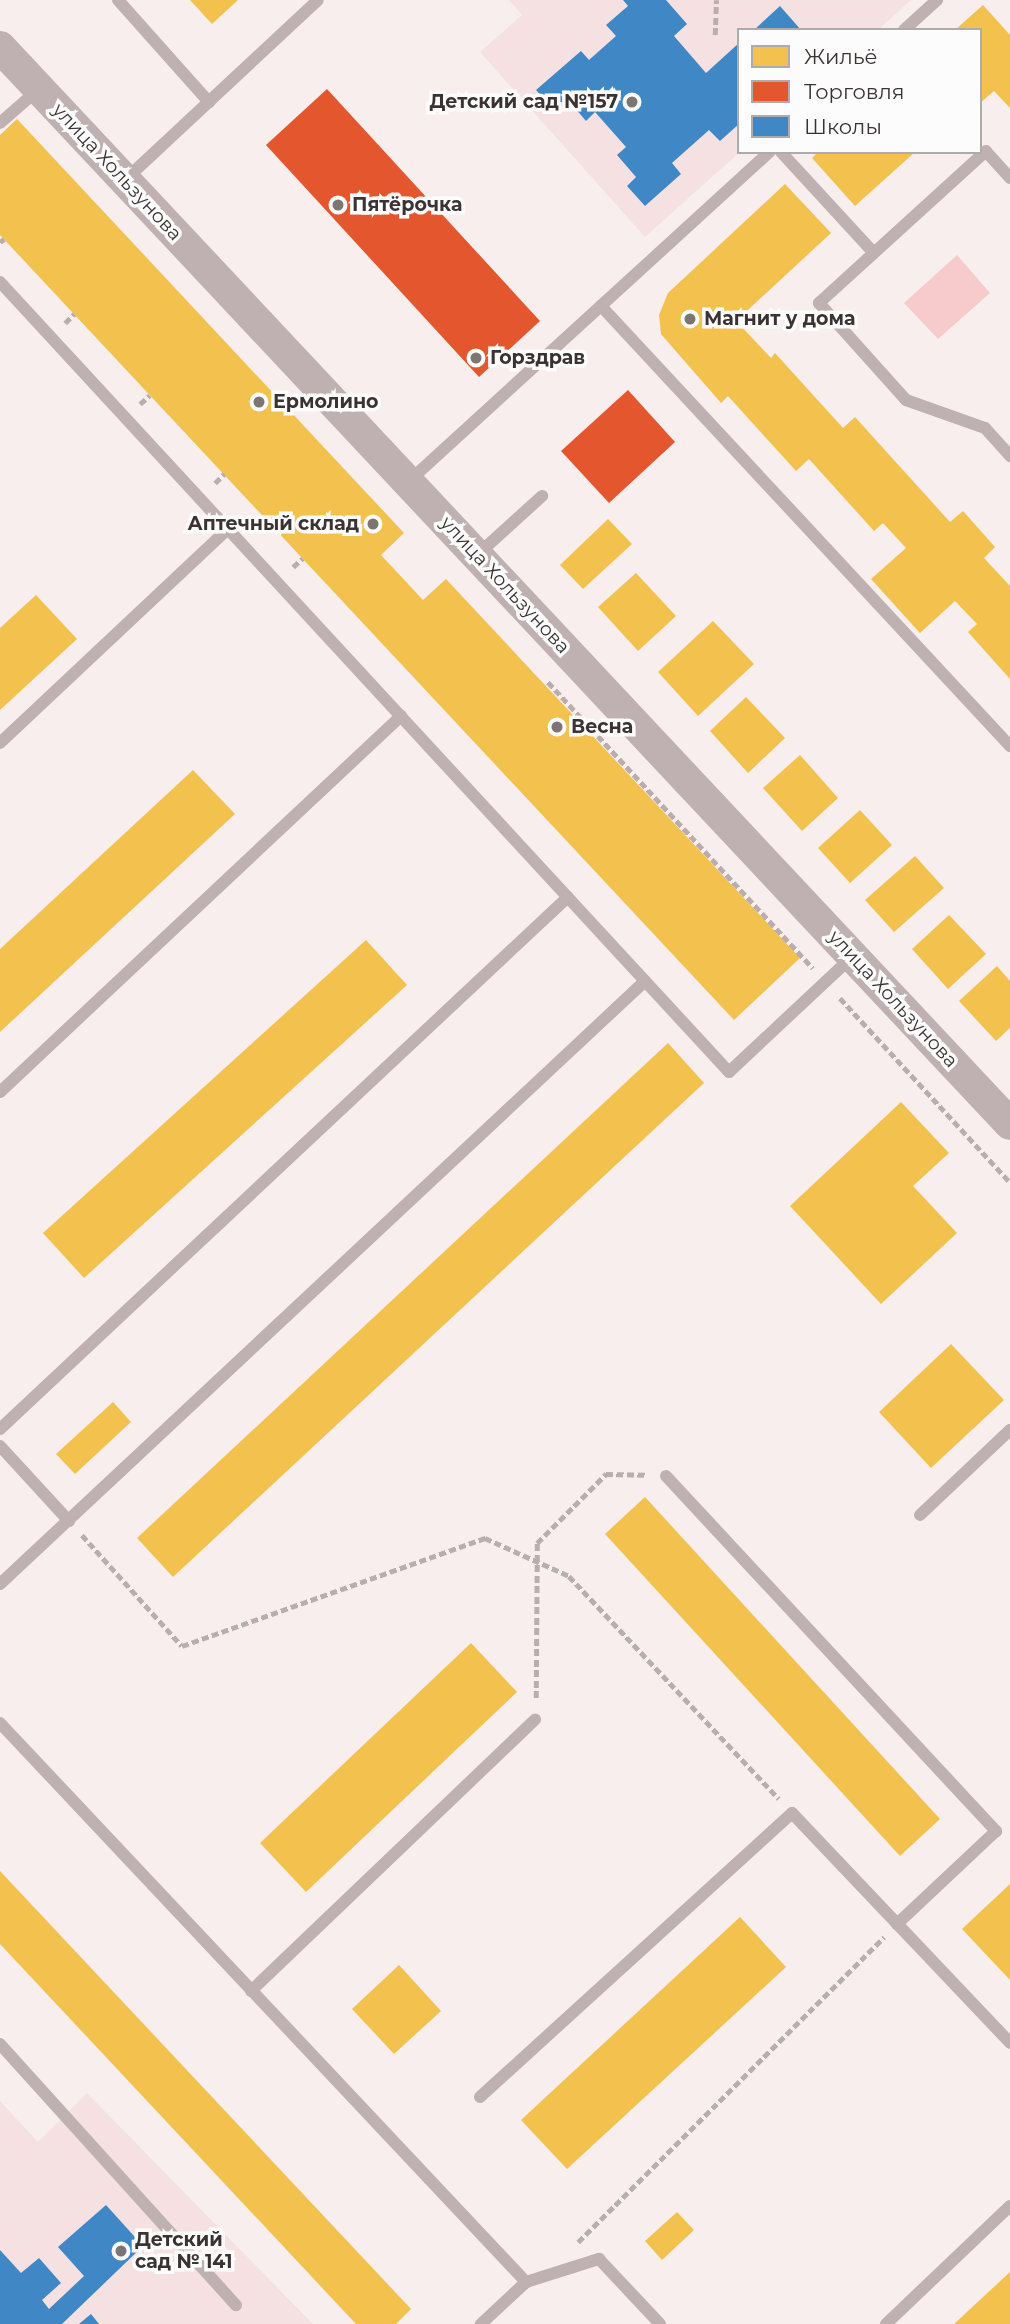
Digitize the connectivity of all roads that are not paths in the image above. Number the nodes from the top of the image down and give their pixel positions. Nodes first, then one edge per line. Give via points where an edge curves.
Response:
1 (118, 0) edge
2 (318, 0) edge
3 (937, 0) edge
4 (906, 28) edge
5 (0, 47) edge
6 (39, 89) junction
7 (209, 102) junction
8 (0, 123) edge
9 (768, 154) edge
10 (783, 154) edge
11 (1010, 178) edge
12 (125, 180) junction
13 (874, 253) junction
14 (0, 282) edge
15 (601, 306) junction
16 (1010, 456) edge
17 (408, 482) junction
18 (542, 496) dead end
19 (228, 529) junction
20 (477, 555) junction
21 (401, 716) junction
22 (0, 743) edge
23 (1010, 746) edge
24 (568, 897) junction
25 (853, 956) junction
26 (645, 981) junction
27 (0, 1092) edge
28 (1010, 1124) edge
29 (0, 1429) edge
30 (1010, 1430) edge
31 (0, 1446) edge
32 (666, 1476) road end
33 (920, 1515) dead end
34 (69, 1521) junction
35 (0, 1584) edge
36 (536, 1720) road end
37 (0, 1723) edge
38 (897, 1924) junction
39 (251, 1991) junction
40 (1010, 2043) edge
41 (0, 2044) edge
42 (480, 2097) dead end
43 (1010, 2206) edge
44 (526, 2282) junction
45 (236, 2305) dead end
46 (481, 2324) edge
47 (660, 2324) edge
48 (886, 2324) edge

1 - 7 lane
2 - 7 lane
3 - 4 lane
5 - 6 street, улица Хользунова
6 - 8 lane
6 - 12 street, улица Хользунова
7 - 12 lane
9 - 15 lane
10 - 13 lane
11 - 13 lane via 986,152
12 - 17 street, улица Хользунова
13 - 16 lane via 819,303 906,400 985,428
14 - 19 lane
15 - 17 lane
15 - 23 lane
17 - 20 street, улица Хользунова
18 - 20 lane
19 - 21 lane
19 - 22 lane
20 - 25 street, улица Хользунова
21 - 24 lane
21 - 27 lane
24 - 26 lane
24 - 29 lane
25 - 26 lane via 729,1072
25 - 28 street, улица Хользунова
26 - 34 lane
30 - 33 lane
31 - 34 lane
32 - 38 lane via 996,1831
34 - 35 lane
36 - 39 lane
37 - 39 lane
38 - 40 lane
38 - 42 lane via 792,1813
39 - 44 lane
41 - 45 lane
43 - 48 lane
44 - 46 lane
44 - 47 lane via 599,2259

